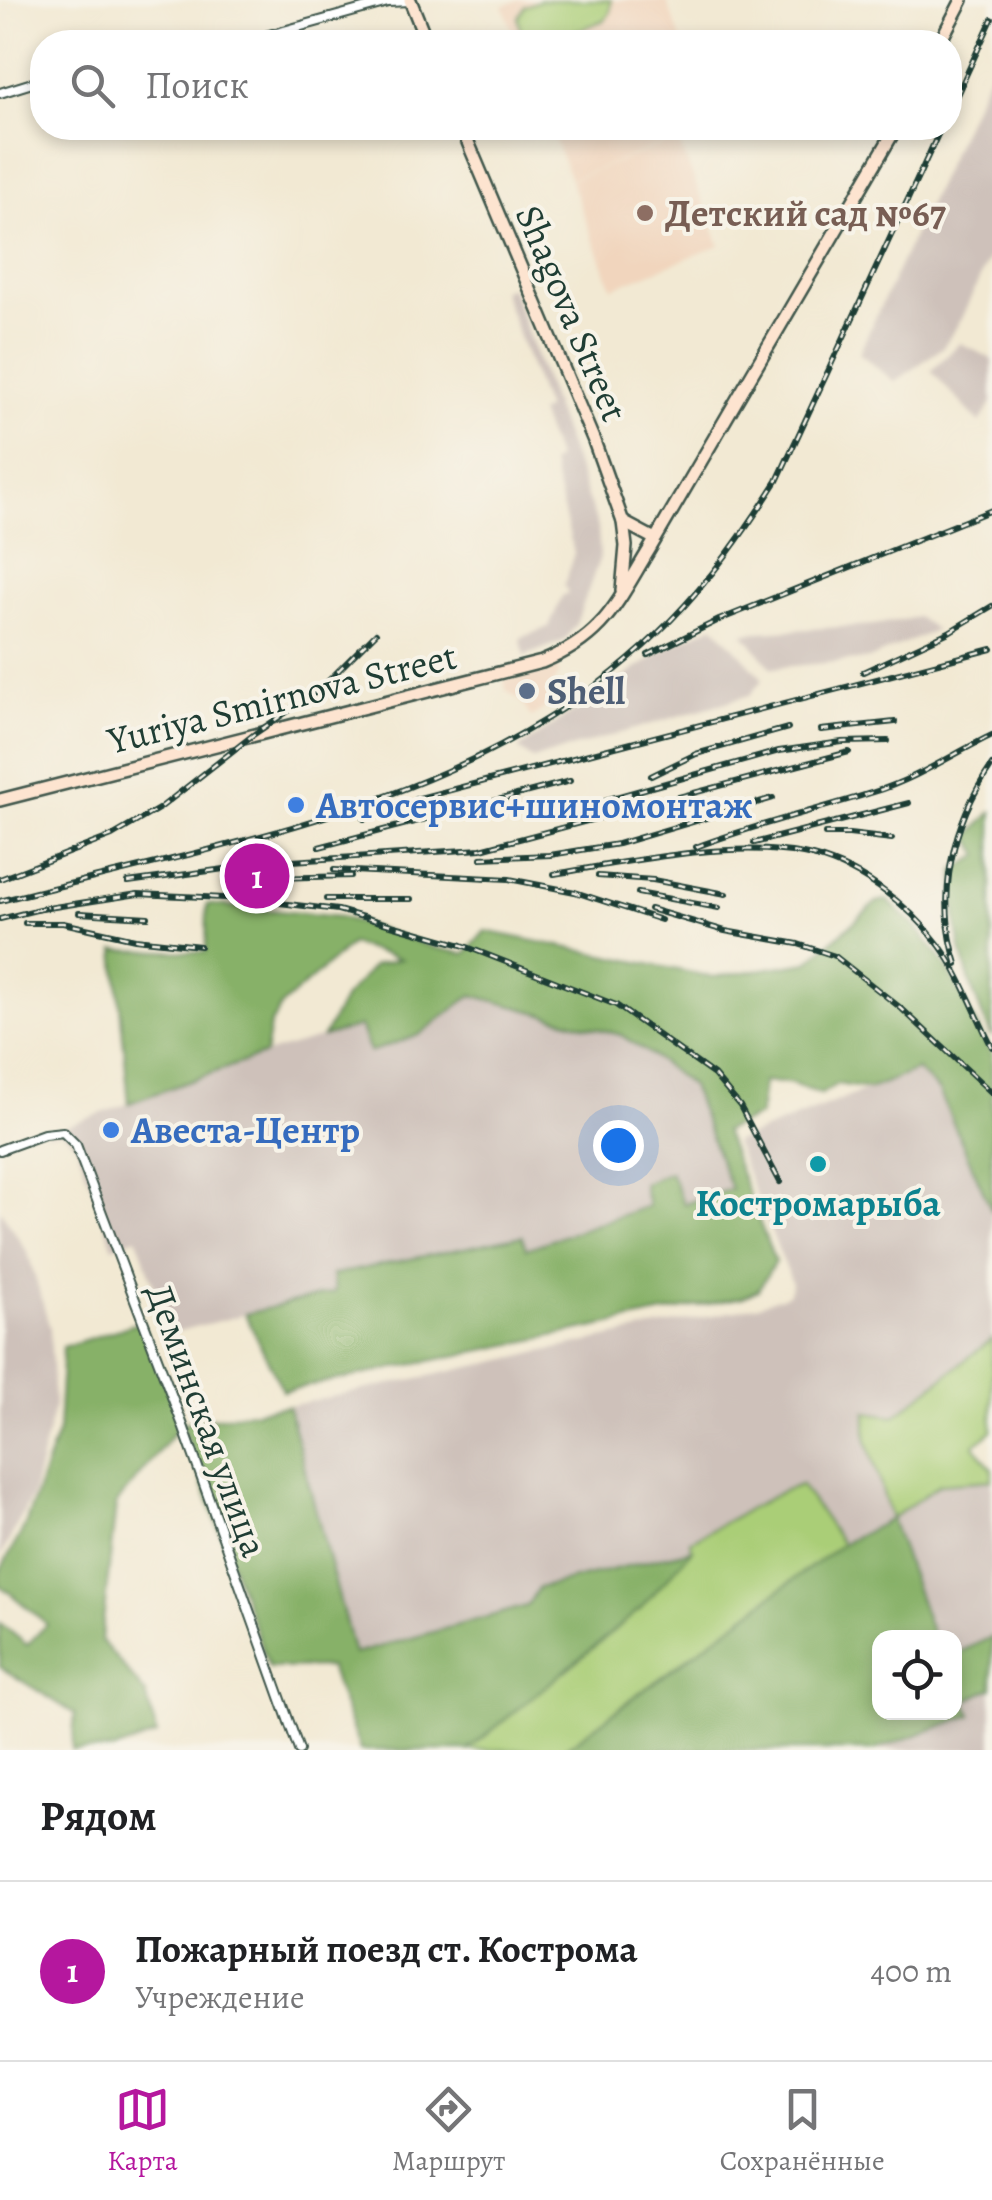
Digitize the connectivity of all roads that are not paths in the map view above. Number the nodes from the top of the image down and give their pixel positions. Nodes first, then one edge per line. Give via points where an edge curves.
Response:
1 (410, 0) edge
2 (962, 0) edge
3 (287, 30) edge
4 (423, 30) edge
5 (946, 30) edge
6 (30, 84) edge
7 (0, 93) edge
8 (467, 140) edge
9 (889, 140) edge
10 (623, 522) junction
11 (655, 539) junction
12 (622, 595) junction
13 (0, 800) edge
14 (0, 1150) edge
15 (299, 1750) edge

1 - 3 street
1 - 4 main road
2 - 5 main road
6 - 7 street
8 - 10 main road, Shagova Street
9 - 11 main road
10 - 11 main road
10 - 12 main road, Shagova Street
11 - 12 main road
12 - 13 main road via 588,638 542,662
14 - 15 street, Деминская улица via 63,1132 76,1145

